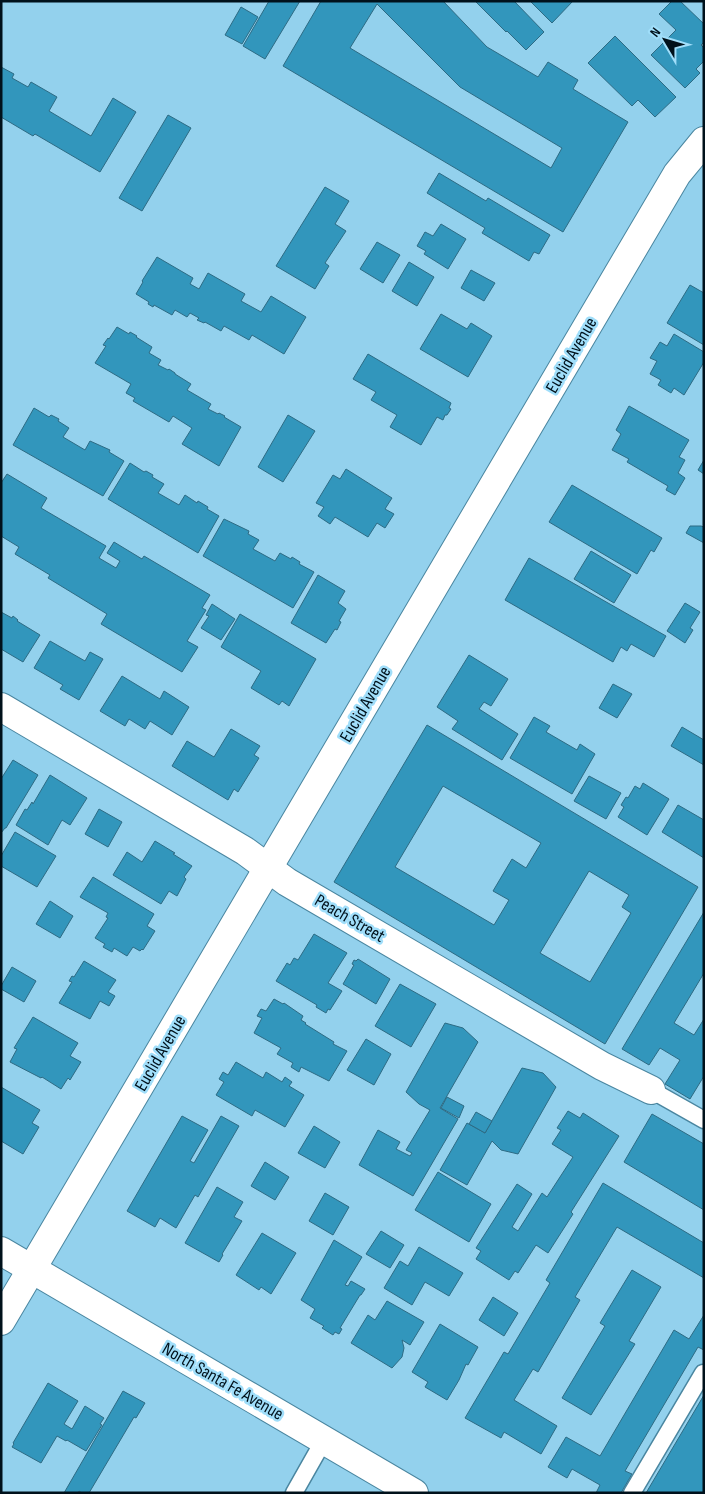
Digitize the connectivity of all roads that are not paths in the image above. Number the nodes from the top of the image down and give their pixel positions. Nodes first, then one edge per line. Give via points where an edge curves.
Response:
1 (704, 141) edge
2 (1, 707) edge
3 (268, 868) junction
4 (651, 1090) joint
5 (704, 1120) edge
6 (1, 1252) edge
7 (32, 1269) junction
8 (1, 1321) edge
9 (703, 1373) edge
10 (324, 1440) junction
11 (294, 1493) edge
12 (414, 1493) edge
13 (632, 1493) edge

1 - 3 street, Euclid Avenue via 673,182
2 - 3 street, Peach Street via 245,851
3 - 4 street, Peach Street via 602,1066
3 - 7 street, Euclid Avenue
4 - 5 lane, Peach Street
6 - 7 street, North Santa Fe Avenue
7 - 8 street, Euclid Avenue
7 - 10 street, North Santa Fe Avenue
9 - 13 lane
10 - 11 lane
10 - 12 street, North Santa Fe Avenue

